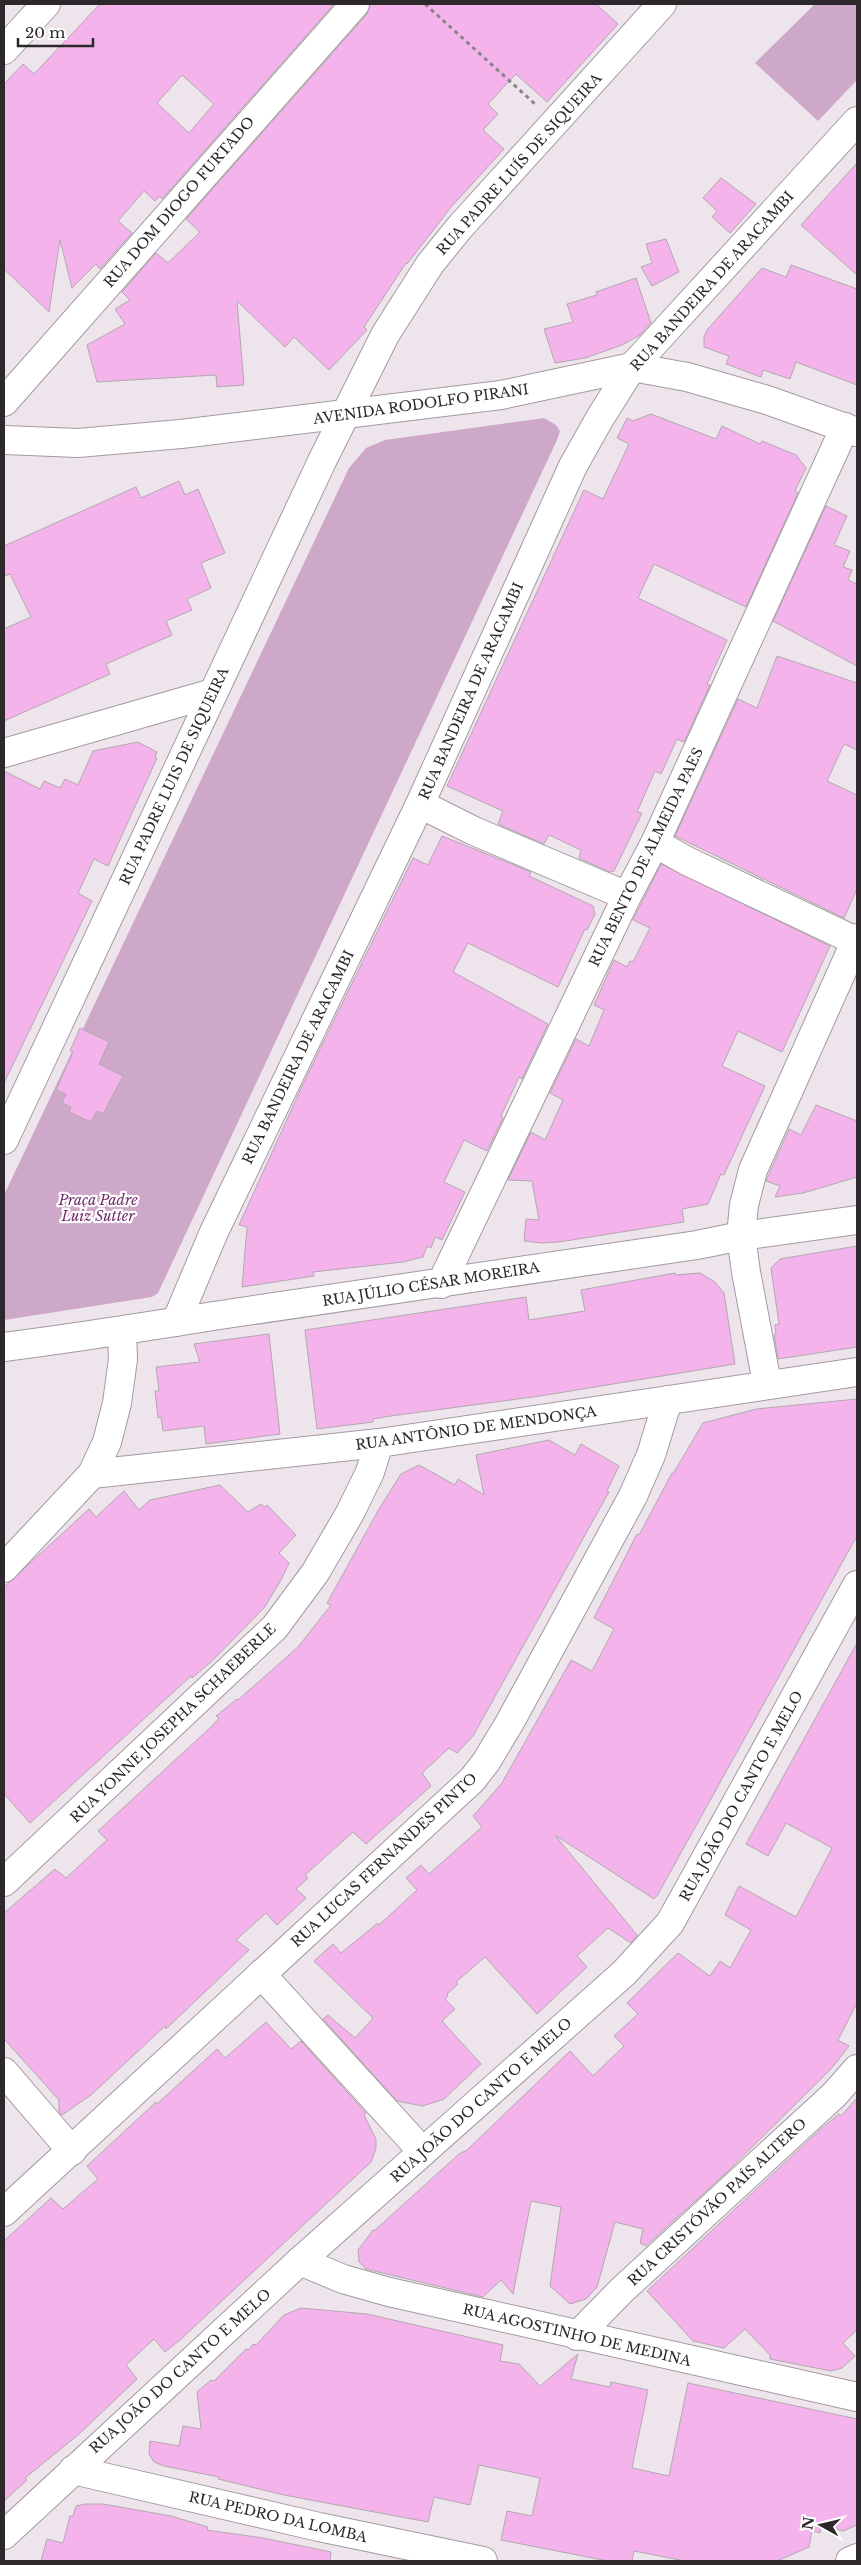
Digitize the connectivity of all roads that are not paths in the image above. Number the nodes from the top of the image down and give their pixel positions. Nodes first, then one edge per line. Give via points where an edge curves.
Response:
1 (46, 4) edge
2 (355, 4) edge
3 (662, 4) edge
4 (4, 50) edge
5 (857, 121) edge
6 (632, 367) junction
7 (4, 402) edge
8 (346, 414) junction
9 (851, 429) edge
10 (4, 440) edge
11 (213, 692) junction
12 (4, 753) edge
13 (420, 804) junction
14 (654, 843) junction
15 (627, 896) junction
16 (856, 940) edge
17 (4, 1140) edge
18 (857, 1220) edge
19 (741, 1236) junction
20 (441, 1284) junction
21 (176, 1322) junction
22 (122, 1332) junction
23 (4, 1347) edge
24 (857, 1372) edge
25 (767, 1384) junction
26 (668, 1400) junction
27 (379, 1443) junction
28 (92, 1474) junction
29 (4, 1568) edge
30 (857, 1586) edge
31 (4, 1882) edge
32 (261, 1974) junction
33 (857, 2069) edge
34 (4, 2072) edge
35 (72, 2151) junction
36 (423, 2152) junction
37 (4, 2212) edge
38 (300, 2261) junction
39 (577, 2336) junction
40 (855, 2393) edge
41 (73, 2470) junction
42 (4, 2534) edge
43 (857, 2558) edge
44 (483, 2561) edge
45 (850, 2561) edge

1 - 4 street
2 - 7 street, RUA DOM DIOGO FURTADO
3 - 8 street, RUA PADRE LUÍS DE SIQUEIRA via 430,264 385,335
5 - 6 street, RUA BANDEIRA DE ARACAMBI
6 - 8 street, AVENIDA RODOLFO PIRANI via 501,396
6 - 9 street, AVENIDA RODOLFO PIRANI via 687,377 768,400
6 - 13 street, RUA BANDEIRA DE ARACAMBI via 573,466
8 - 10 street, AVENIDA RODOLFO PIRANI via 138,439 78,443
8 - 11 street, RUA PADRE LUIS DE SIQUEIRA
9 - 14 street, RUA BENTO DE ALMEIDA PAES
11 - 12 street
11 - 17 street, RUA PADRE LUIS DE SIQUEIRA
13 - 15 street via 474,831
13 - 21 street, RUA BANDEIRA DE ARACAMBI via 214,1232
14 - 15 street, RUA BENTO DE ALMEIDA PAES
14 - 16 street
15 - 20 street, RUA BENTO DE ALMEIDA PAES
16 - 19 street via 753,1170 744,1205
18 - 19 street, RUA JÚLIO CÉSAR MOREIRA
19 - 20 street, RUA JÚLIO CÉSAR MOREIRA
19 - 25 street
20 - 21 street, RUA JÚLIO CÉSAR MOREIRA
21 - 22 street, RUA JÚLIO CÉSAR MOREIRA
22 - 23 street, RUA JÚLIO CÉSAR MOREIRA
22 - 28 street via 123,1359 117,1403 107,1442
24 - 25 street, RUA ANTÔNIO DE MENDONÇA
25 - 26 street, RUA ANTÔNIO DE MENDONÇA
26 - 27 street, RUA ANTÔNIO DE MENDONÇA
26 - 32 street, RUA LUCAS FERNANDES PINTO via 651,1455 633,1496 486,1762 472,1780
27 - 28 street, RUA ANTÔNIO DE MENDONÇA
27 - 31 street, RUA YONNE JOSEPHA SCHAEBERLE via 370,1472 346,1520 315,1573 275,1626
28 - 29 street
30 - 36 street, RUA JOÃO DO CANTO E MELO via 670,1923 624,1973
32 - 35 street, RUA LUCAS FERNANDES PINTO
32 - 36 street
33 - 39 street, RUA CRISTÓVÃO PAÍS ALTERO
34 - 35 street
35 - 37 street, RUA LUCAS FERNANDES PINTO
36 - 38 street, RUA JOÃO DO CANTO E MELO
38 - 39 street, RUA AGOSTINHO DE MEDINA via 343,2279 389,2292
38 - 41 street, RUA JOÃO DO CANTO E MELO
39 - 40 street, RUA AGOSTINHO DE MEDINA
41 - 42 street, RUA JOÃO DO CANTO E MELO
41 - 44 street, RUA PEDRO DA LOMBA
43 - 45 street

